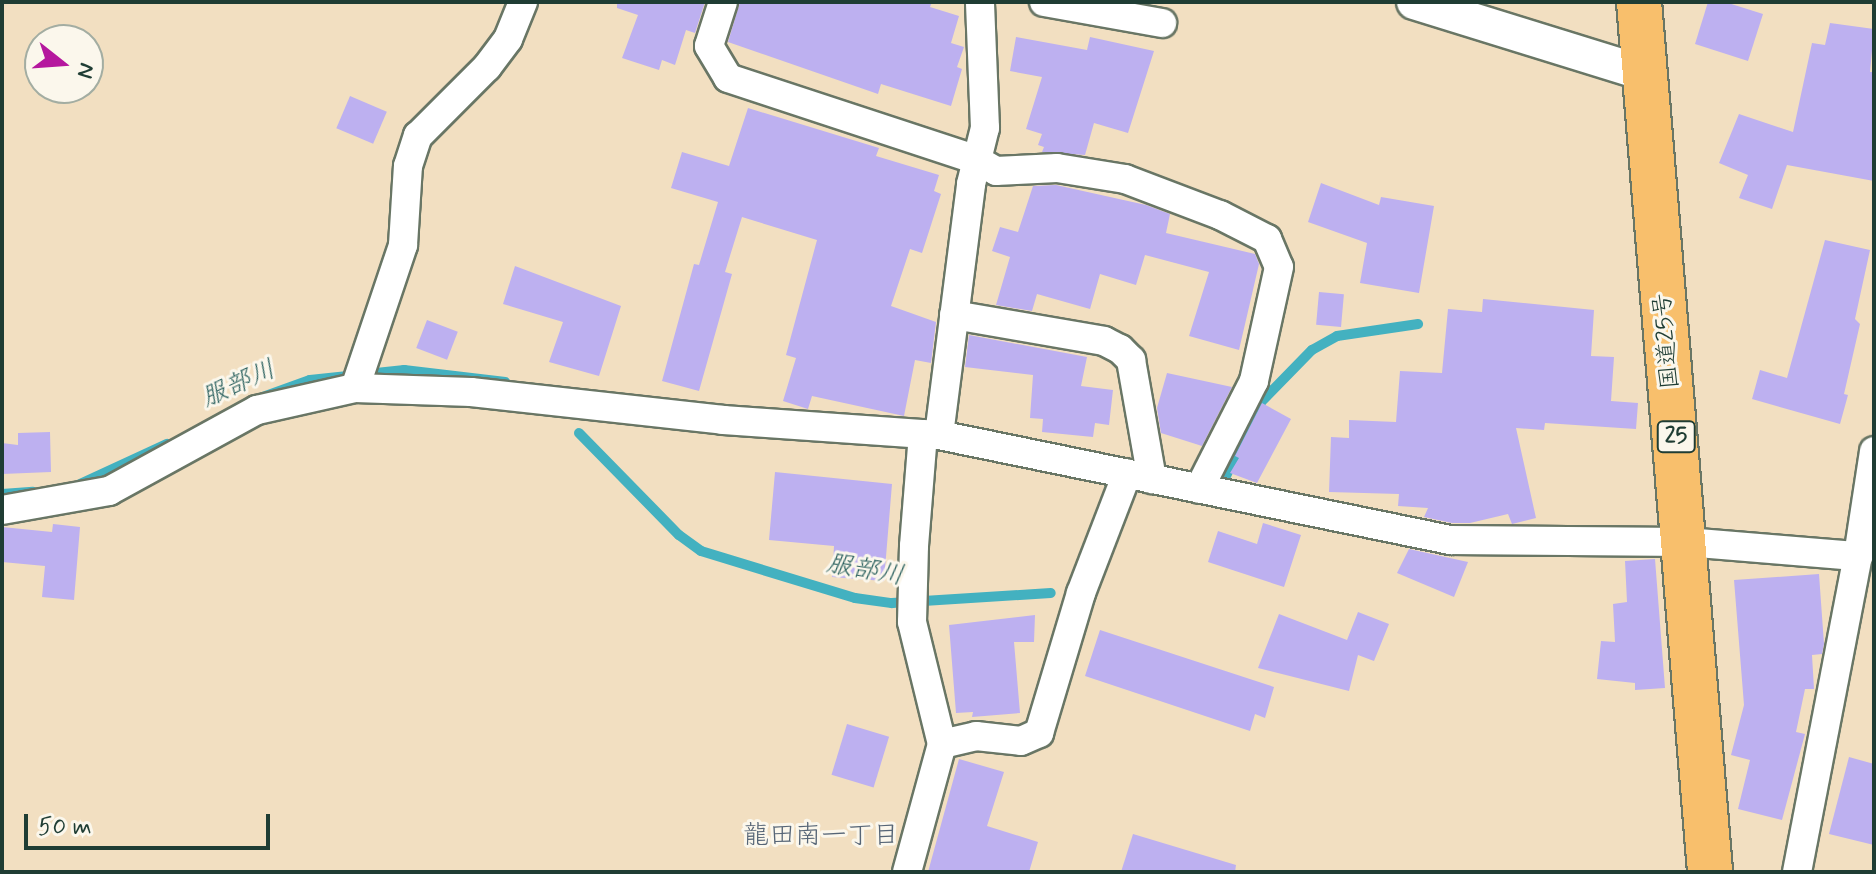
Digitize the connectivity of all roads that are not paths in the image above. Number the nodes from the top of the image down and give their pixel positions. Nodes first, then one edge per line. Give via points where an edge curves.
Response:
1 (523, 2) edge
2 (723, 2) edge
3 (980, 2) edge
4 (1044, 2) edge
5 (1414, 2) edge
6 (1639, 2) edge
7 (1162, 23) dead end
8 (1643, 73) junction
9 (977, 160) junction
10 (954, 315) junction
11 (355, 388) junction
12 (931, 434) junction
13 (1874, 451) edge
14 (1140, 476) junction
15 (1199, 489) junction
16 (2, 510) edge
17 (1686, 542) junction
18 (1858, 556) junction
19 (942, 744) junction
20 (907, 872) edge
21 (1710, 872) edge
22 (1797, 872) edge

1 - 11 street via 508,39 487,67 418,136 408,166 403,245
2 - 9 street via 709,46 728,78
3 - 9 street via 985,128
4 - 7 street
5 - 8 street
6 - 8 highway, 国道25号 / 25
8 - 17 highway, 国道25号 / 25
9 - 10 street
9 - 15 street via 996,171 1057,168 1125,179 1267,239 1279,267 1254,381
10 - 12 street
10 - 14 street via 1104,341 1120,349 1131,360
11 - 12 street via 471,392 723,420
11 - 16 street via 257,410 109,491
12 - 14 street
12 - 19 street via 914,546 912,622
13 - 18 street
14 - 15 street
14 - 19 street via 1081,593 1039,733 1021,741 976,736
15 - 17 street via 1450,540
17 - 18 street
17 - 21 highway, 国道25号 / 25
18 - 22 street
19 - 20 street

